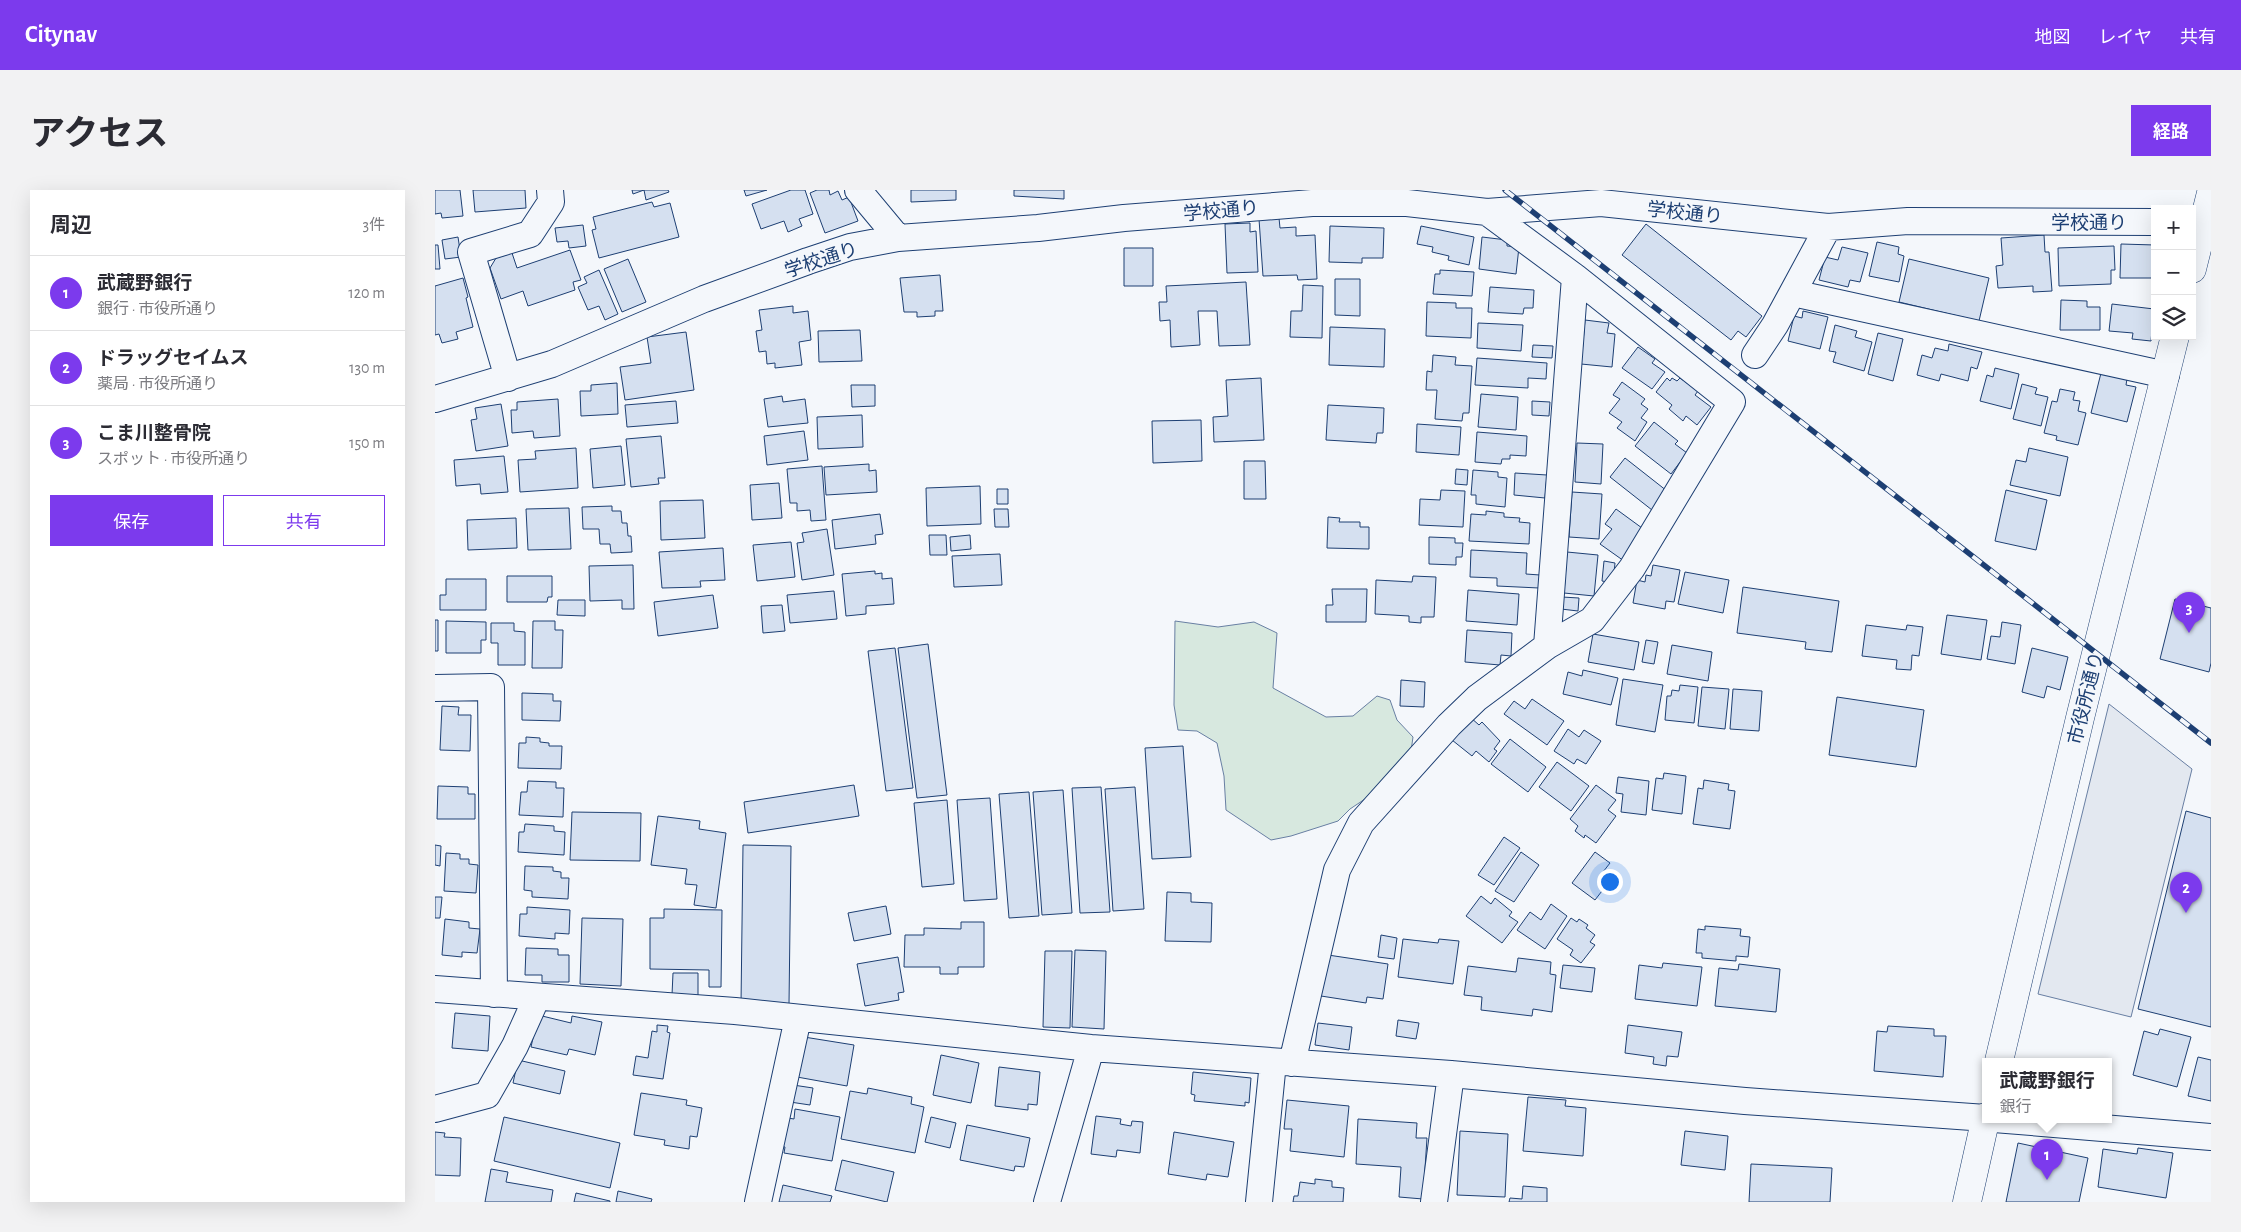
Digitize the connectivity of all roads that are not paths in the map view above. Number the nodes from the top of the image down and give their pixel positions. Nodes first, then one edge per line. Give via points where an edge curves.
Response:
1 (550, 190) edge
2 (858, 190) edge
3 (2211, 193) edge
4 (1313, 197) edge
5 (1487, 212) junction
6 (2151, 222) edge
7 (2202, 222) edge
8 (1828, 227) junction
9 (899, 238) junction
10 (2196, 250) edge
11 (1575, 276) junction
12 (1793, 293) junction
13 (2174, 340) edge
14 (1755, 355) dead end
15 (2166, 375) junction
16 (508, 378) junction
17 (435, 399) edge
18 (1547, 646) junction
19 (435, 688) edge
20 (435, 989) edge
21 (494, 994) junction
22 (537, 997) junction
23 (798, 1018) junction
24 (1091, 1048) junction
25 (2000, 1058) edge
26 (1283, 1063) junction
27 (1451, 1074) junction
28 (435, 1108) edge
29 (1982, 1118) edge
30 (1985, 1123) edge
31 (2042, 1123) edge
32 (2211, 1137) edge
33 (758, 1202) edge
34 (1047, 1202) edge
35 (1259, 1202) edge
36 (1434, 1202) edge
37 (1967, 1202) edge

1 - 16 street via 551,202 530,234 471,252
2 - 9 street
3 - 7 street
4 - 5 street, 学校通り via 1407,202
4 - 9 street, 学校通り via 1038,228
5 - 8 street, 学校通り via 1601,203
5 - 11 street
6 - 8 street, 学校通り via 1908,221
7 - 10 street
8 - 12 street
9 - 16 street, 学校通り via 851,247 808,261 705,299 552,364
11 - 18 street
11 - 18 street via 1732,402 1633,568 1592,620
12 - 14 street
12 - 15 street
13 - 15 street, 市役所通り
15 - 25 street, 市役所通り via 2082,708
16 - 17 street, 学校通り
18 - 26 street via 1477,698 1361,823 1337,870
19 - 21 street via 491,687
20 - 21 street
21 - 22 street
22 - 23 street
22 - 28 street via 515,1046 487,1095
23 - 24 street
23 - 33 street
24 - 26 street
24 - 34 street
26 - 27 street
26 - 35 street
27 - 29 street via 1745,1101
27 - 36 street
30 - 37 street
31 - 32 street

